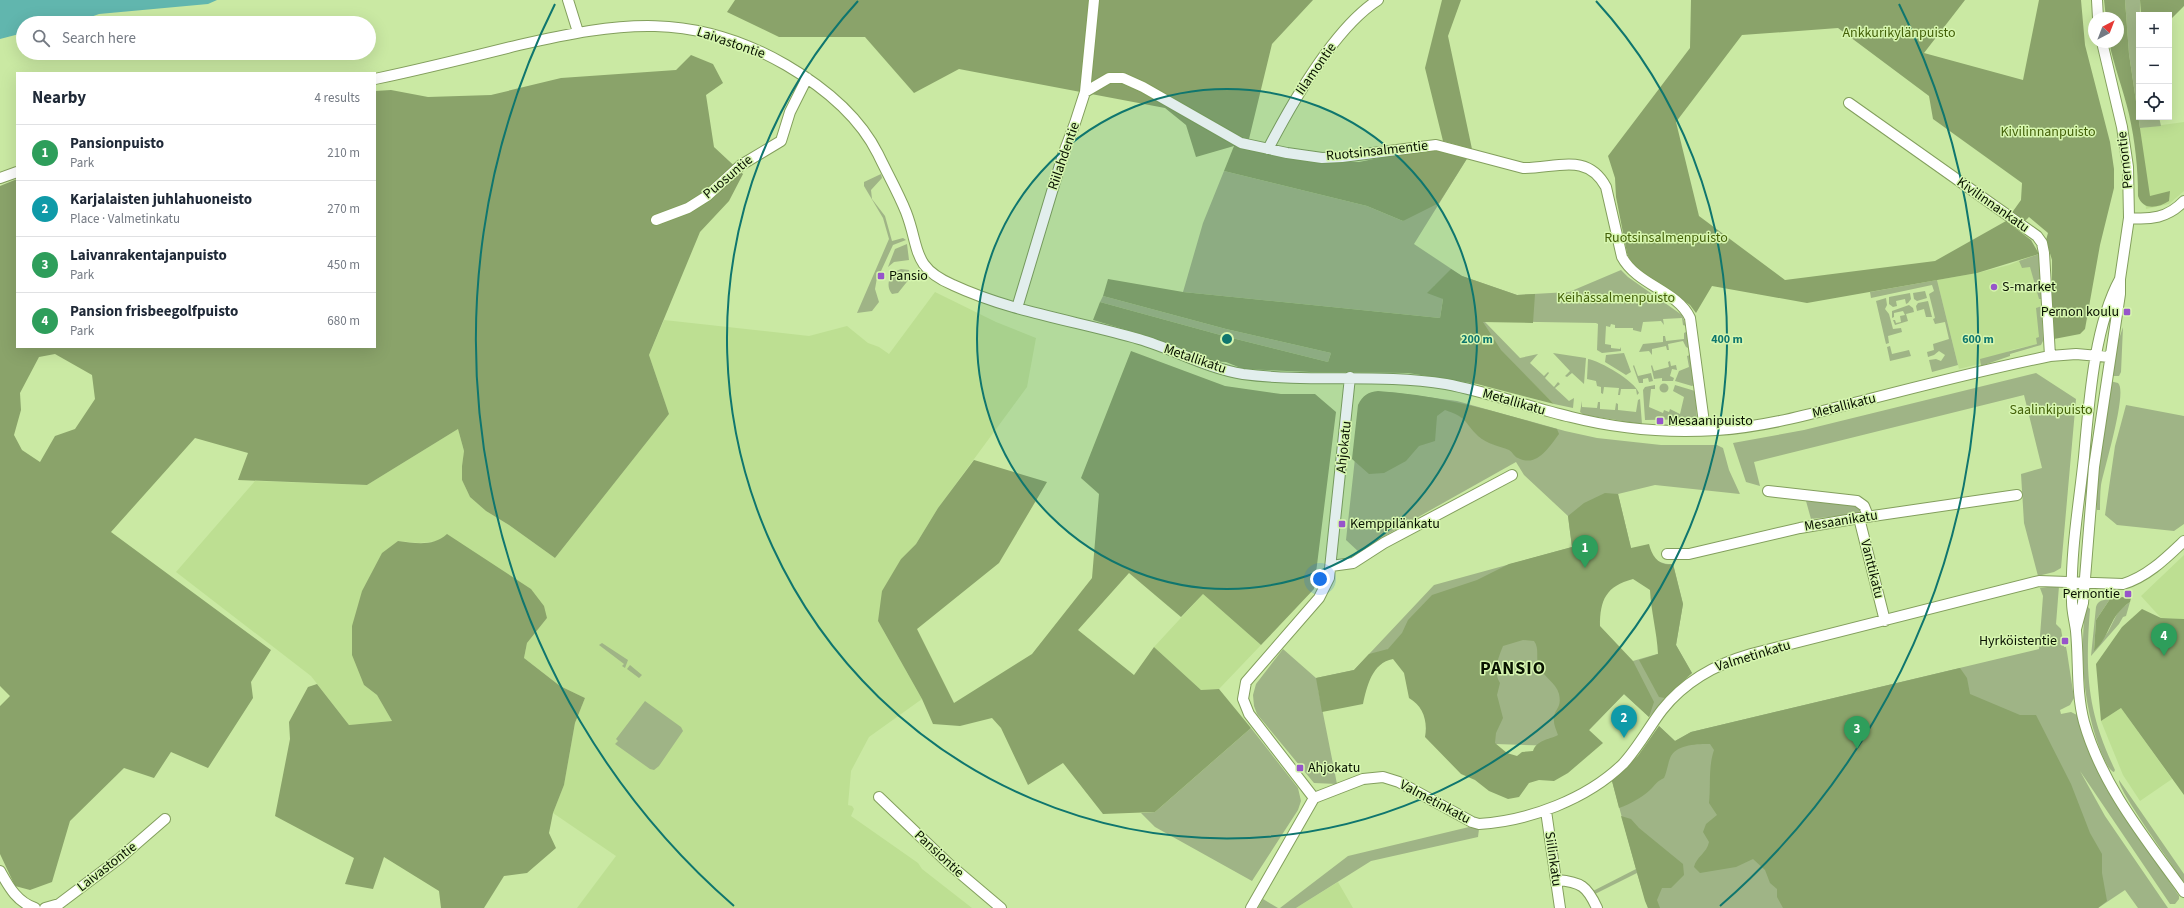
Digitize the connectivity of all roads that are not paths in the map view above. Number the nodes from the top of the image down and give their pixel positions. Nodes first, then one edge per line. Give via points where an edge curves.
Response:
1 (568, 0) edge
2 (1094, 0) edge
3 (1378, 0) edge
4 (2097, 0) edge
5 (2098, 12) edge
6 (578, 32) junction
7 (2103, 48) edge
8 (807, 78) junction
9 (376, 79) edge
10 (1085, 92) junction
11 (1849, 103) dead end
12 (1268, 149) junction
13 (16, 172) edge
14 (0, 178) edge
15 (2184, 201) edge
16 (2129, 218) junction
17 (656, 220) dead end
18 (927, 270) joint
19 (2120, 279) junction
20 (1017, 308) junction
21 (2050, 356) junction
22 (2097, 356) junction
23 (2110, 357) junction
24 (1350, 377) junction
25 (1705, 430) junction
26 (1512, 475) dead end
27 (1768, 491) dead end
28 (2017, 495) dead end
29 (1863, 517) junction
30 (2184, 541) edge
31 (1667, 554) dead end
32 (1331, 566) junction
33 (2072, 581) junction
34 (2084, 582) junction
35 (1885, 620) junction
36 (2076, 632) junction
37 (880, 797) dead end
38 (1314, 798) junction
39 (1546, 811) junction
40 (165, 820) dead end
41 (0, 871) edge
42 (1557, 880) junction
43 (2184, 892) edge
44 (35, 908) edge
45 (45, 908) edge
46 (1001, 908) edge
47 (1252, 908) edge
48 (1560, 908) edge
49 (1597, 908) edge

1 - 6 street
2 - 10 street, Riilahdentie
3 - 12 street, Iilamontie via 1348,26 1322,59 1290,107
4 - 5 street
6 - 8 street, Laivastontie via 647,25 699,31 748,46
6 - 9 street, Laivastontie
7 - 16 street, Pernontie via 2126,150
8 - 17 street, Puosuntie via 790,112 781,141 741,165 707,196 688,208
8 - 18 street, Laivastontie via 838,103 874,145 905,210 918,256
10 - 12 street, Ruotsinsalmentie via 1109,78 1123,78 1241,143
10 - 20 street, Riilahdentie via 1063,155
11 - 21 street, Kivilinnankatu via 2037,236 2044,253
12 - 25 street, Ruotsinsalmentie via 1322,158 1342,158 1436,145 1523,168 1536,169 1567,164 1588,168 1602,179 1606,187 1625,264 1637,276 1677,302 1688,313 1692,326
13 - 14 street
15 - 16 street via 2161,217
16 - 19 street, Pernontie
18 - 20 street, Metallikatu via 990,301
19 - 22 street, Pernontie via 2114,290
19 - 23 street, Pernontie
20 - 24 street, Metallikatu via 1146,341 1185,357 1239,373 1266,376
21 - 22 street, Metallikatu
21 - 25 street, Metallikatu via 1784,420 1756,426
22 - 23 street, Metallikatu
22 - 33 street, Pernontie via 2077,513
23 - 34 street, Pernontie via 2094,474
24 - 25 street, Metallikatu via 1407,379 1447,384 1573,418 1624,427
24 - 32 street, Ahjokatu
26 - 32 street via 1384,543 1353,563
27 - 29 street via 1857,501 1864,506
28 - 29 street, Mesaanikatu
29 - 31 street, Mesaanikatu via 1800,528 1689,554
29 - 35 street, Vanttikatu
30 - 34 street via 2148,572 2132,581 2111,584
32 - 38 street, Ahjokatu via 1325,589 1250,676 1243,694 1249,714
33 - 34 street
33 - 35 street, Valmetinkatu via 2039,581
33 - 36 street, Pernontie via 2072,611
34 - 36 street, Pernontie via 2083,603
35 - 39 street, Valmetinkatu via 1738,657 1709,670 1688,684 1663,709 1640,742 1611,774 1580,796
36 - 43 street, Pernontie via 2076,666 2081,706 2096,755 2108,780 2137,826
37 - 46 street, Pansiontie via 943,859
38 - 39 street, Valmetinkatu via 1363,779 1383,777 1399,782 1480,824
38 - 47 street
39 - 42 street, Siilinkatu
40 - 45 street, Laivastontie via 84,886 59,904
41 - 44 street via 10,890 19,900
42 - 48 street, Siilinkatu
42 - 49 street via 1579,884 1589,892

